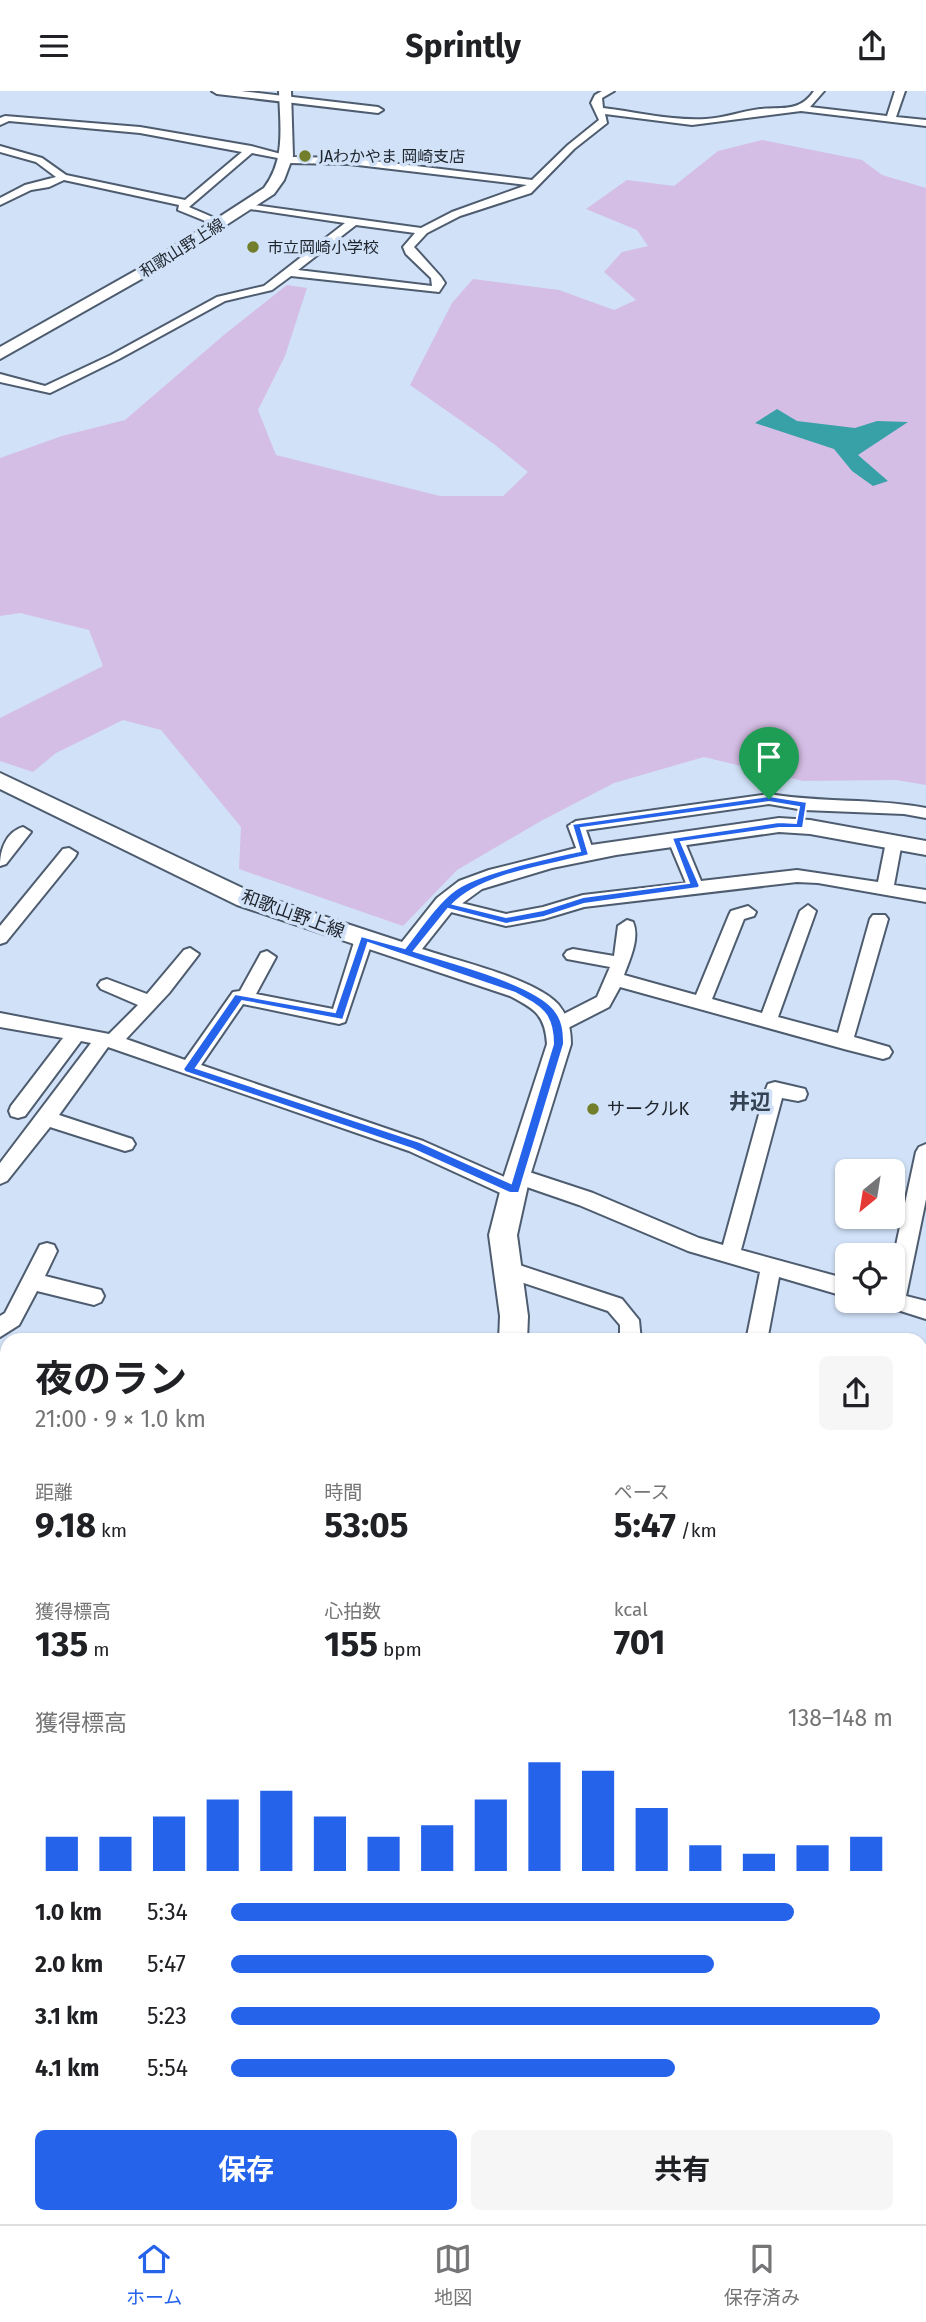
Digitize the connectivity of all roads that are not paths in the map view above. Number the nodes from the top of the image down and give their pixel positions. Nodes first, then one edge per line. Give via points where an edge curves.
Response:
1 (217, 91) edge
2 (609, 91) edge
3 (819, 91) edge
4 (900, 91) edge
5 (257, 94) edge
6 (285, 95) edge
7 (804, 109) junction
8 (378, 110) dead end
9 (598, 110) junction
10 (891, 119) junction
11 (0, 122) edge
12 (926, 123) edge
13 (0, 149) edge
14 (251, 149) junction
15 (287, 158) junction
16 (63, 177) junction
17 (532, 183) junction
18 (0, 202) edge
19 (187, 204) junction
20 (250, 206) junction
21 (353, 222) junction
22 (220, 224) junction
23 (423, 231) junction
24 (288, 272) junction
25 (0, 354) edge
26 (0, 377) edge
27 (0, 780) edge
28 (926, 813) edge
29 (802, 815) junction
30 (23, 832) dead end
31 (676, 840) junction
32 (894, 842) junction
33 (926, 848) edge
34 (69, 853) dead end
35 (586, 853) junction
36 (0, 860) edge
37 (695, 886) junction
38 (885, 890) junction
39 (926, 896) edge
40 (445, 905) junction
41 (808, 911) dead end
42 (748, 912) dead end
43 (879, 919) dead end
44 (626, 926) dead end
45 (0, 938) edge
46 (365, 939) junction
47 (407, 952) junction
48 (190, 954) dead end
49 (573, 955) dead end
50 (267, 957) dead end
51 (617, 971) junction
52 (107, 985) dead end
53 (245, 998) junction
54 (149, 1002) junction
55 (702, 1003) junction
56 (0, 1020) edge
57 (768, 1021) junction
58 (558, 1025) junction
59 (77, 1033) junction
60 (108, 1041) junction
61 (844, 1041) junction
62 (883, 1052) dead end
63 (189, 1069) junction
64 (798, 1094) dead end
65 (18, 1111) dead end
66 (47, 1118) junction
67 (125, 1144) dead end
68 (926, 1152) edge
69 (0, 1175) edge
70 (516, 1183) junction
71 (905, 1250) edge
72 (47, 1251) dead end
73 (730, 1255) junction
74 (771, 1266) junction
75 (507, 1269) junction
76 (32, 1281) junction
77 (835, 1284) edge
78 (94, 1296) dead end
79 (905, 1304) edge
80 (926, 1310) edge
81 (0, 1329) edge
82 (513, 1333) edge
83 (633, 1333) edge
84 (758, 1333) edge

1 - 5 street
2 - 9 street via 598,97
3 - 7 street
4 - 10 street
5 - 6 street
6 - 8 street
6 - 15 main road
7 - 9 street via 702,123
7 - 10 street
9 - 17 street via 604,121
10 - 12 street
11 - 14 street via 8,118 140,129
13 - 16 street via 39,160
14 - 15 street
14 - 19 street
15 - 17 street
15 - 20 main road, 和歌山野上線 via 278,181
16 - 18 street
16 - 19 street
17 - 23 street via 527,191 456,214
19 - 22 street via 182,208
20 - 21 street
20 - 22 main road, 和歌山野上線
21 - 23 street
21 - 24 street
22 - 25 main road, 和歌山野上線
23 - 24 street via 408,247 436,277 435,290
24 - 26 street via 268,288 221,299 46,390
27 - 46 main road, 和歌山野上線 via 245,899
28 - 29 street via 904,809
29 - 31 main road via 779,825
29 - 32 main road
29 - 35 street via 769,799 576,826
30 - 36 street
31 - 35 main road
31 - 37 street
32 - 33 main road
32 - 38 street
34 - 45 street
35 - 40 main road via 488,878 458,892
37 - 38 street via 797,876
37 - 40 street via 583,901 506,921
38 - 39 street
40 - 47 main road
41 - 57 street
42 - 55 street via 737,915
43 - 61 street
44 - 51 street via 625,949
46 - 47 main road, 和歌山野上線
46 - 53 street via 339,1017
47 - 58 main road, 和歌山野上線 via 519,990 550,1011
48 - 54 street
49 - 51 street
50 - 53 street
51 - 55 street
51 - 58 street via 603,1002
52 - 54 street
53 - 63 street via 239,997
54 - 60 street
55 - 57 street
56 - 59 street
57 - 61 street
58 - 70 main road via 558,1044
59 - 60 street
59 - 65 street
60 - 63 street
60 - 66 street
61 - 62 street
63 - 70 street
64 - 73 street via 775,1089
66 - 67 street
66 - 69 street
68 - 71 street
70 - 73 street via 586,1199
70 - 75 main road via 503,1235
72 - 76 street
73 - 74 street
74 - 77 street
74 - 84 street
75 - 82 main road
75 - 83 street via 615,1305 628,1317
76 - 78 street
76 - 81 street via 12,1319
79 - 80 street

